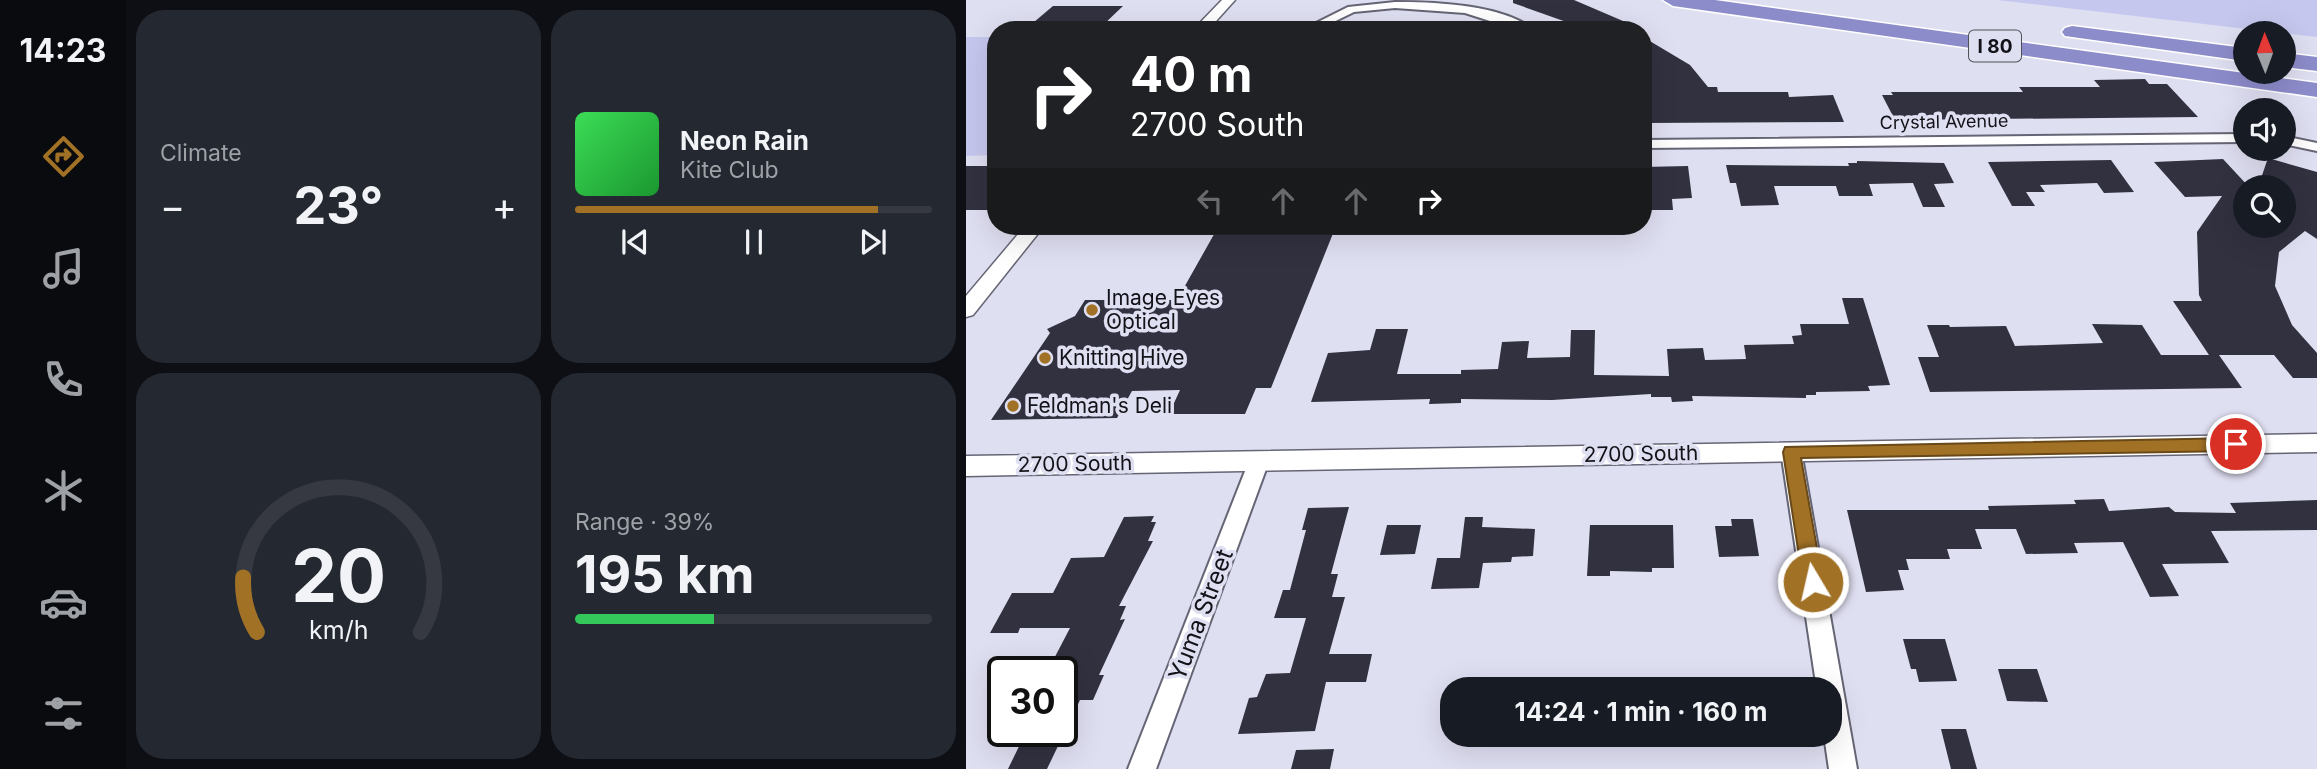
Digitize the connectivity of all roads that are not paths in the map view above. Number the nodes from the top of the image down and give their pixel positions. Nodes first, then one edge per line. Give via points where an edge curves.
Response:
1 (1229, 0) edge
2 (1674, 0) edge
3 (1209, 21) edge
4 (1327, 21) edge
5 (1511, 21) edge
6 (2057, 30) dead end
7 (2233, 53) edge
8 (2296, 61) edge
9 (2317, 64) edge
10 (2317, 90) edge
11 (2233, 138) edge
12 (2296, 142) edge
13 (1652, 144) edge
14 (2317, 146) edge
15 (1028, 235) edge
16 (966, 310) edge
17 (2317, 443) edge
18 (1791, 452) junction
19 (1259, 460) junction
20 (966, 466) edge
21 (1142, 769) edge
22 (1843, 769) edge

1 - 3 street
2 - 10 highway, I 80
4 - 5 street via 1353,9 1401,2 1475,10
6 - 7 highway
8 - 9 highway
11 - 13 street, Crystal Avenue
12 - 14 street
15 - 16 street
17 - 18 street, 2700 South
18 - 19 street, 2700 South
18 - 22 street
19 - 20 street, 2700 South
19 - 21 street, Yuma Street

